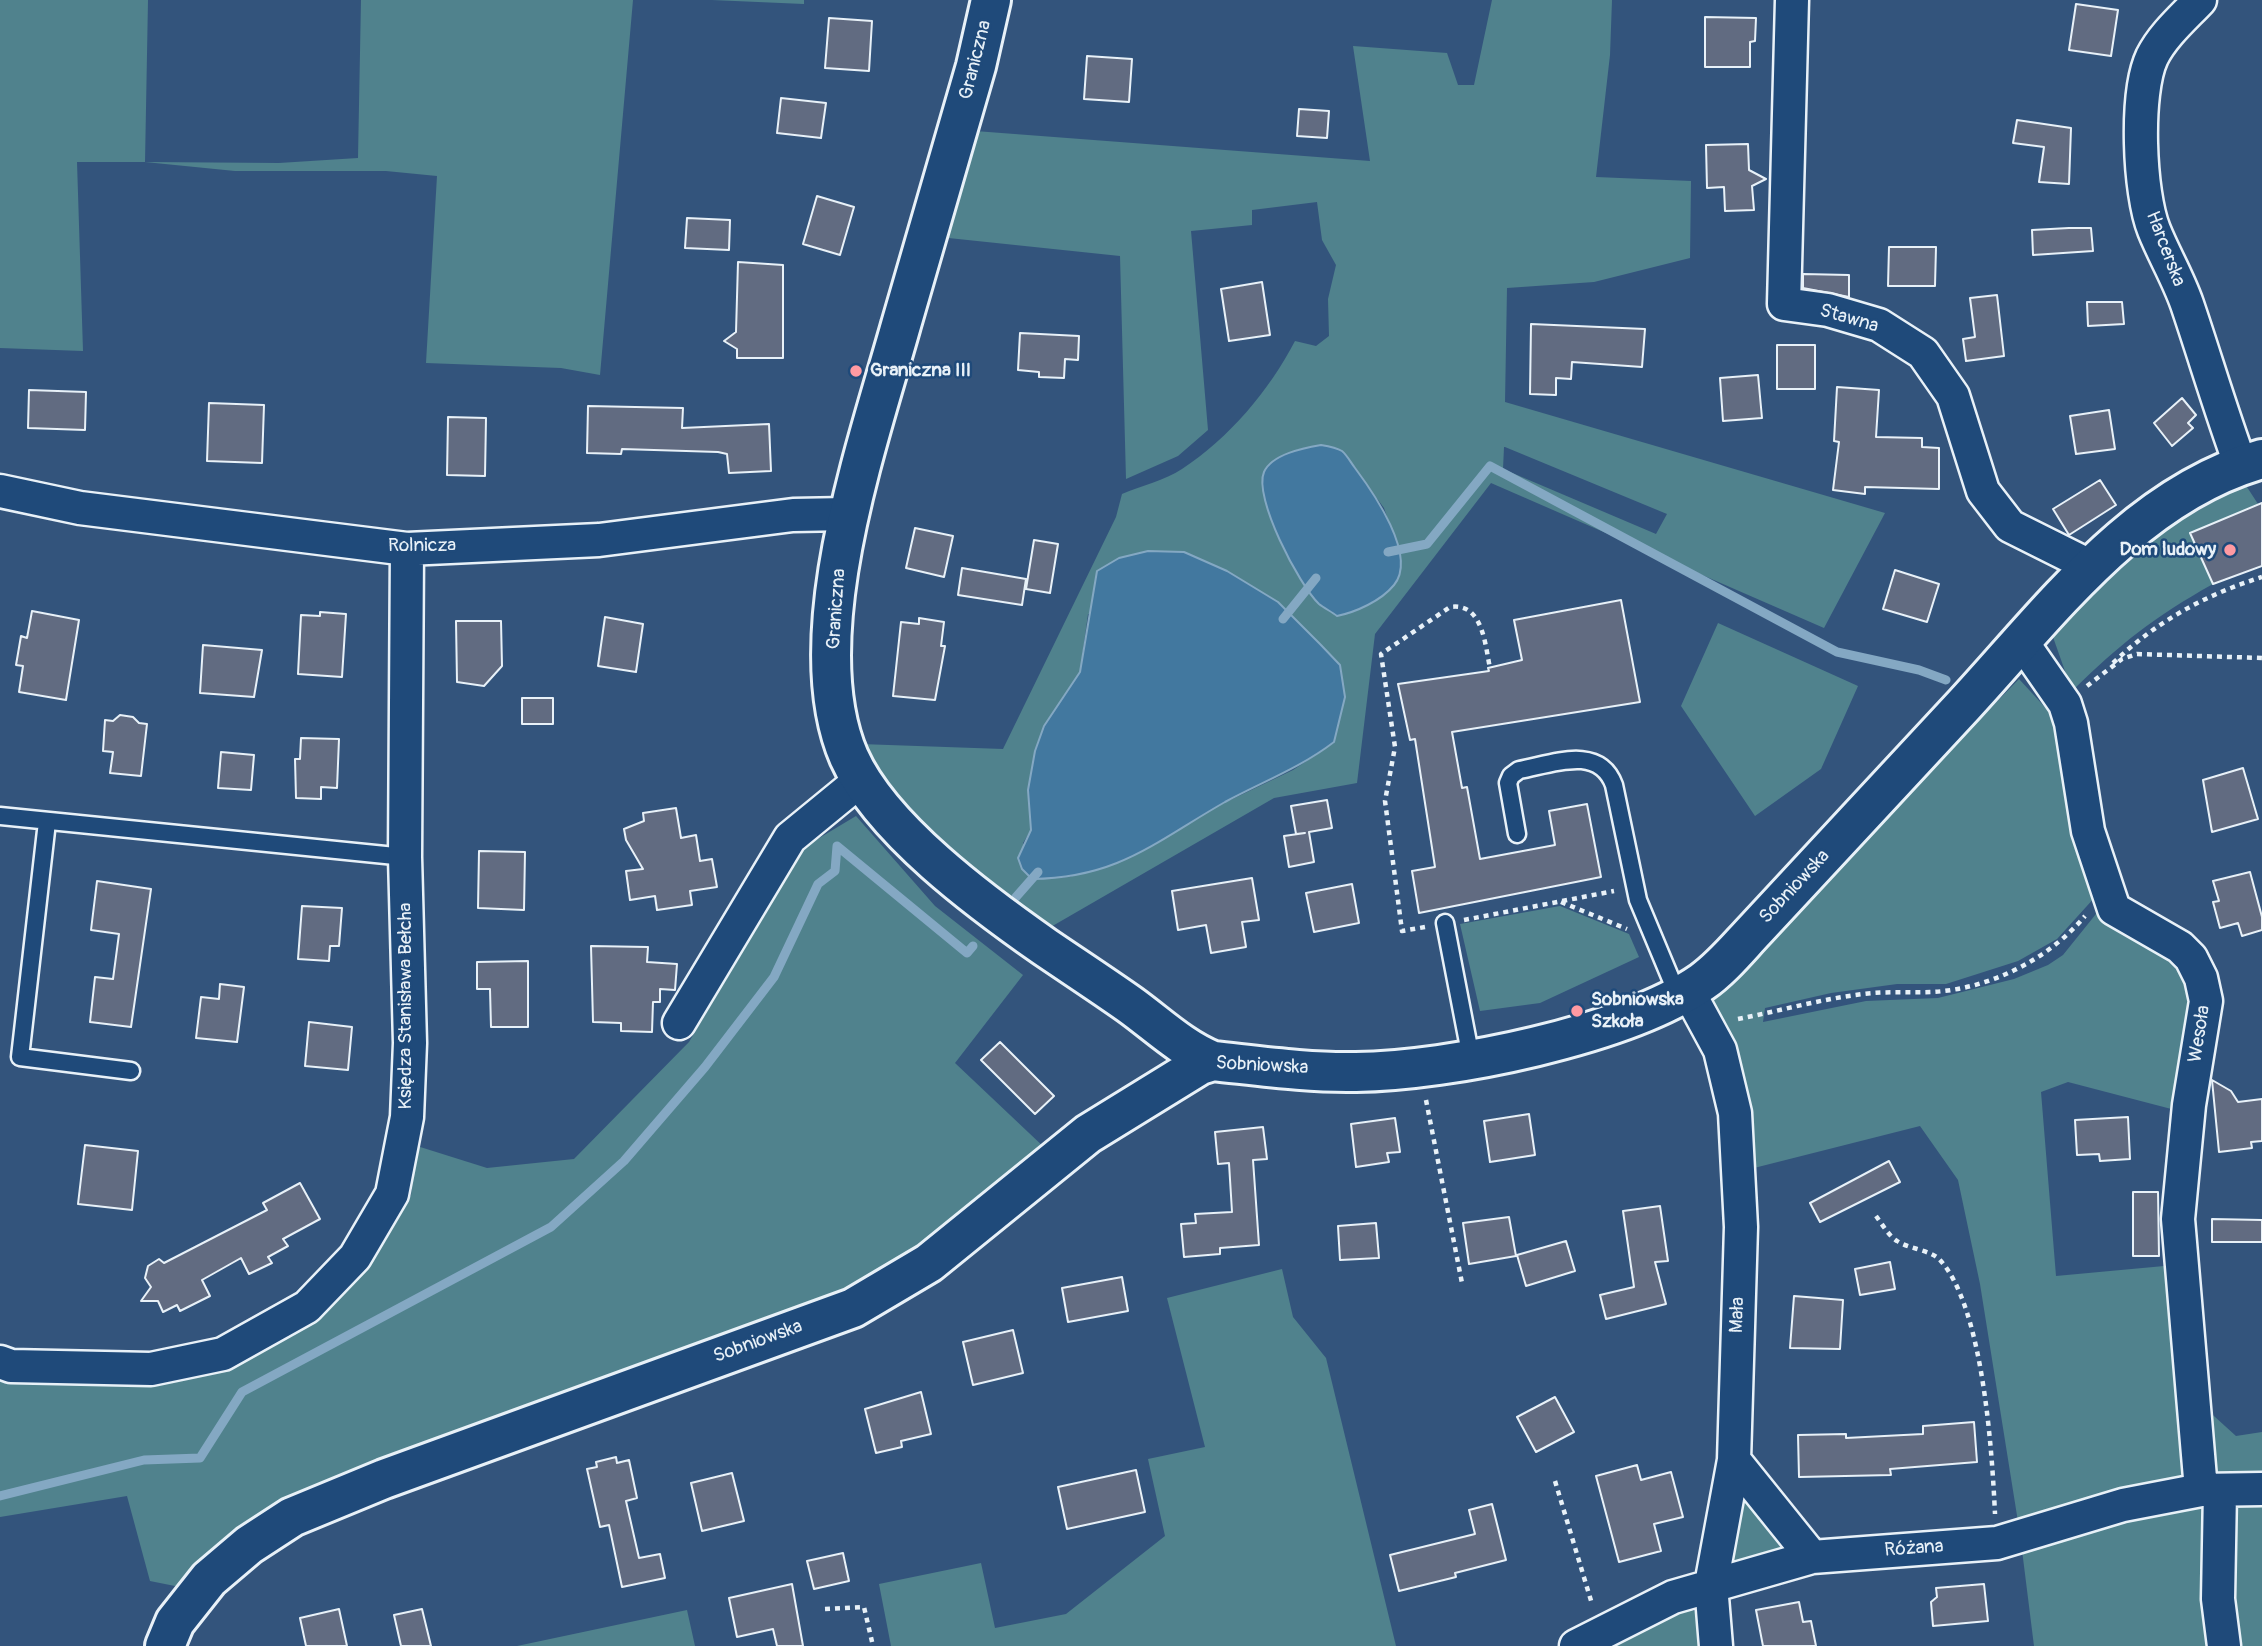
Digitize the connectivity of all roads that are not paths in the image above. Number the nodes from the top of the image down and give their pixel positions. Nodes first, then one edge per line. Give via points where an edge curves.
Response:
1 (991, 0) edge
2 (1792, 0) edge
3 (2200, 0) edge
4 (2251, 462) edge
5 (0, 491) edge
6 (847, 514) junction
7 (407, 549) junction
8 (2092, 567) junction
9 (2022, 642) junction
10 (862, 779) junction
11 (0, 816) edge
12 (47, 822) junction
13 (1517, 834) dead end
14 (405, 857) junction
15 (1445, 923) road end
16 (1683, 994) junction
17 (679, 1023) dead end
18 (1471, 1058) junction
19 (1213, 1061) junction
20 (131, 1071) dead end
21 (0, 1362) edge
22 (1734, 1460) junction
23 (2262, 1489) edge
24 (2211, 1491) junction
25 (1812, 1557) junction
26 (1711, 1585) junction
27 (165, 1646) edge
28 (1576, 1646) edge
29 (1716, 1646) edge
30 (2224, 1646) edge

1 - 6 street, Graniczna
2 - 8 street, Stawna via 1784,304 1828,310 1879,325 1923,353 1953,396 1983,491 2010,526
3 - 4 street, Harcerska via 2153,55 2146,75 2141,126 2144,167 2153,228
4 - 8 street, Sobniowska via 2165,506
5 - 7 street, Rolnicza via 80,508
6 - 7 street, Rolnicza via 793,515 599,540
6 - 10 street, Graniczna via 833,680 842,738
7 - 14 street, Księdza Stanisława Bełcha
8 - 9 street, Sobniowska
9 - 16 street, Sobniowska via 1755,930 1705,980
9 - 24 street, Wesoła via 2064,704 2071,723 2088,831 2114,909 2180,947 2201,978 2206,1001 2189,1105 2178,1219
10 - 17 street via 790,838
10 - 19 street, Graniczna via 905,832 1004,918 1185,1048
11 - 12 lane
12 - 14 lane
12 - 20 lane via 20,1058
13 - 16 lane via 1508,783 1511,776 1519,770 1576,760 1601,764 1614,785 1638,900
14 - 21 street, Księdza Stanisława Bełcha via 411,1043 407,1117 392,1194 355,1257 307,1307 223,1354 151,1369 11,1367
15 - 18 lane
16 - 18 street, Sobniowska via 1611,1026
16 - 22 street, Mała via 1720,1050 1735,1113 1741,1227
18 - 19 street, Sobniowska via 1419,1068 1355,1072
19 - 27 street, Sobniowska via 1187,1071 1088,1134 929,1263 853,1308 292,1517 209,1579 175,1622
22 - 25 street
22 - 26 street, Mała
23 - 24 street, Różana
24 - 25 street, Różana via 2123,1505 1997,1543
24 - 30 street, Wesoła
25 - 26 street, Różana
26 - 28 street, Różana via 1673,1597
26 - 29 street, Mała

